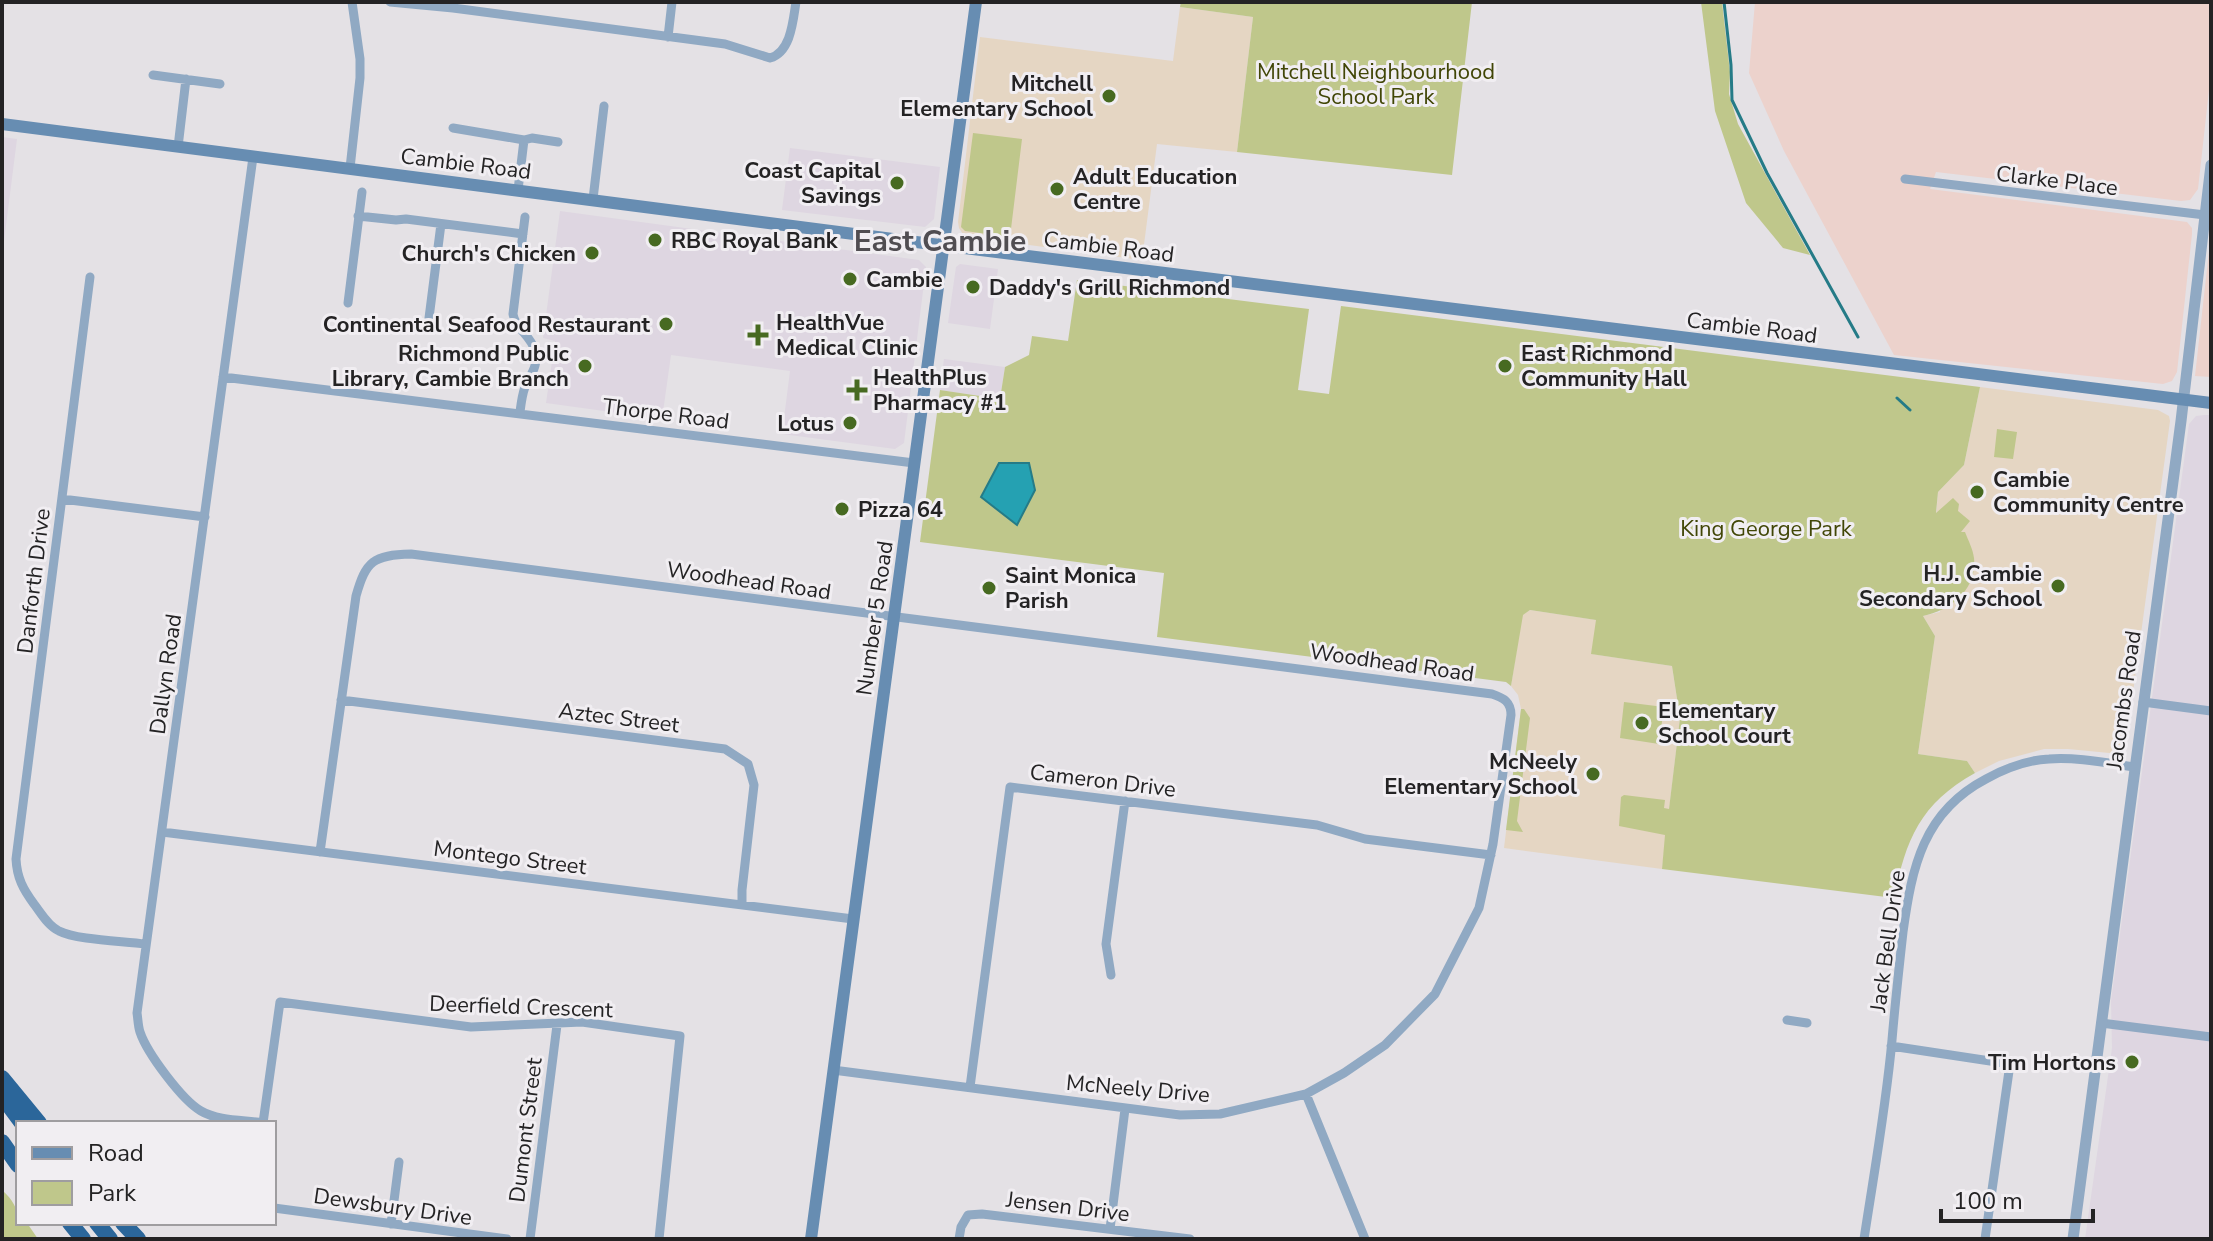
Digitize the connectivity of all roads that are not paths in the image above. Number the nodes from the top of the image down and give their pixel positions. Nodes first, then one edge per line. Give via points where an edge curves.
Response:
1 (352, 2) edge
2 (390, 2) edge
3 (672, 2) edge
4 (796, 2) edge
5 (976, 2) edge
6 (668, 37) junction
7 (153, 75) dead end
8 (186, 79) junction
9 (220, 84) dead end
10 (604, 106) dead end
11 (2, 124) edge
12 (453, 128) dead end
13 (524, 140) junction
14 (558, 142) dead end
15 (178, 147) junction
16 (253, 157) junction
17 (2211, 165) edge
18 (350, 168) junction
19 (1905, 179) dead end
20 (518, 190) junction
21 (362, 192) dead end
22 (593, 199) junction
23 (2205, 215) junction
24 (358, 216) junction
25 (525, 217) dead end
26 (441, 224) junction
27 (523, 234) junction
28 (945, 246) junction
29 (90, 277) dead end
30 (348, 303) dead end
31 (429, 318) dead end
32 (223, 377) junction
33 (2184, 401) junction
34 (2211, 403) edge
35 (520, 412) junction
36 (914, 463) junction
37 (62, 499) junction
38 (205, 517) junction
39 (895, 617) junction
40 (341, 700) junction
41 (2143, 702) junction
42 (1509, 704) joint
43 (2211, 711) edge
44 (2134, 767) junction
45 (1125, 801) junction
46 (162, 832) junction
47 (320, 852) junction
48 (1491, 855) junction
49 (742, 905) junction
50 (853, 919) junction
51 (145, 944) junction
52 (1111, 975) dead end
53 (1787, 1020) dead end
54 (1807, 1023) dead end
55 (2101, 1023) junction
56 (557, 1025) junction
57 (2211, 1037) edge
58 (1891, 1046) junction
59 (833, 1070) junction
60 (2, 1078) edge
61 (970, 1087) junction
62 (1306, 1094) junction
63 (2, 1096) edge
64 (1125, 1109) junction
65 (21, 1121) edge
66 (37, 1121) edge
67 (247, 1121) edge
68 (263, 1121) edge
69 (2, 1133) edge
70 (2, 1142) edge
71 (16, 1151) edge
72 (16, 1162) edge
73 (399, 1162) dead end
74 (276, 1208) edge
75 (391, 1224) junction
76 (1110, 1229) junction
77 (507, 1239) edge
78 (530, 1239) edge
79 (659, 1239) edge
80 (811, 1239) edge
81 (959, 1239) edge
82 (1190, 1239) edge
83 (1365, 1239) edge
84 (1864, 1239) edge
85 (1985, 1239) edge
86 (2073, 1239) edge

1 - 18 street via 360,78
2 - 6 street
3 - 6 street
4 - 6 street via 785,48 776,57
5 - 28 main road, Number 5 Road
7 - 8 street
8 - 9 street
8 - 15 street
10 - 22 street
11 - 15 main road, Cambie Road
12 - 13 street
13 - 14 street
13 - 20 street
15 - 16 main road, Cambie Road
16 - 18 main road, Cambie Road
16 - 32 street, Dallyn Road
17 - 23 street, Jacombs Road
18 - 20 main road, Cambie Road
19 - 23 street, Clarke Place
20 - 22 main road, Cambie Road
21 - 24 street
22 - 28 main road, Cambie Road
23 - 33 street, Jacombs Road
24 - 26 street
24 - 30 street
25 - 27 street
26 - 27 street
26 - 31 street
27 - 35 street via 513,314 536,357
28 - 33 main road, Cambie Road
28 - 36 main road, Number 5 Road
29 - 37 street, Danforth Drive
32 - 35 street, Thorpe Road
32 - 38 street, Dallyn Road
33 - 34 main road, Cambie Road
33 - 41 street, Jacombs Road
35 - 36 street, Thorpe Road
36 - 39 main road, Number 5 Road
37 - 38 street
37 - 51 street, Danforth Drive via 17,873 22,888 57,931
38 - 46 street, Dallyn Road
39 - 40 street, Woodhead Road via 393,554 362,573
39 - 42 street, Woodhead Road via 1492,694
39 - 50 main road, Number 5 Road
40 - 47 street, Woodhead Road
40 - 49 street, Aztec Street via 725,749 748,764 754,785
41 - 43 street
41 - 44 street, Jacombs Road
42 - 48 street, McNeely Drive
44 - 55 street, Jacombs Road
44 - 58 street, Jack Bell Drive via 2068,759 2022,763 1976,784 1954,801 1930,833 1912,875
45 - 48 street, Cameron Drive via 1317,825 1365,839
45 - 52 street via 1106,944
45 - 61 street, Cameron Drive via 1010,787
46 - 47 street, Montego Street
46 - 51 street, Dallyn Road
47 - 49 street, Montego Street
48 - 62 street, McNeely Drive via 1479,908 1435,994 1385,1045
49 - 50 street, Montego Street
50 - 59 main road, Number 5 Road
51 - 67 street, Dallyn Road via 137,1013 149,1053 202,1112
53 - 54 street
55 - 57 street
55 - 86 street, Jacombs Road
56 - 68 street, Deerfield Crescent via 471,1027 280,1002
56 - 78 street, Dumont Street
56 - 79 street, Deerfield Crescent via 582,1022 680,1036
58 - 84 street, Jack Bell Drive
58 - 85 street via 2010,1064
59 - 61 street, McNeely Drive
59 - 80 main road, Number 5 Road
60 - 66 highway
61 - 64 street, McNeely Drive
62 - 64 street, McNeely Drive via 1220,1114
62 - 83 street
63 - 65 highway
64 - 76 street
69 - 71 highway
70 - 72 highway
73 - 75 street
74 - 75 street, Dewsbury Drive
75 - 77 street, Dewsbury Drive
76 - 81 street, Jensen Drive via 982,1214 968,1215
76 - 82 street, Jensen Drive

